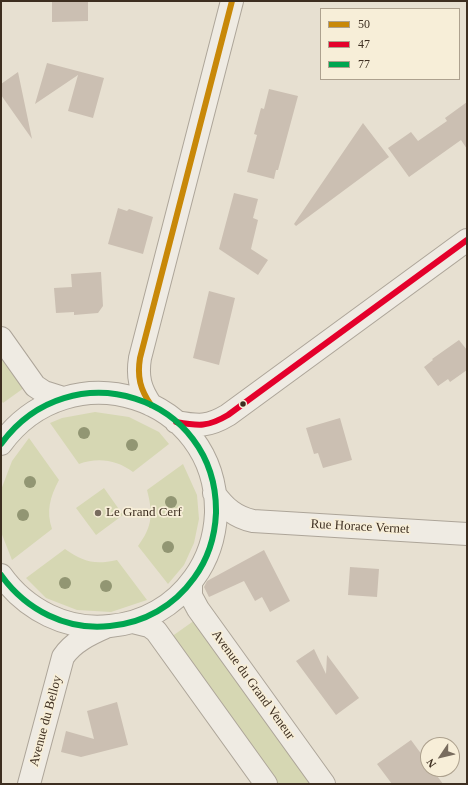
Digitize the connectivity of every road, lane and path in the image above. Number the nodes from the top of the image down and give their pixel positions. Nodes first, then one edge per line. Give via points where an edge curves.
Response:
1 (232, 1) edge
2 (467, 240) edge
3 (1, 338) edge
4 (140, 358) junction
5 (105, 393) junction
6 (63, 398) junction
7 (151, 405) junction
8 (228, 415) junction
9 (2, 416) edge
10 (176, 422) junction
11 (2, 444) edge
12 (206, 462) junction
13 (214, 493) junction
14 (253, 521) junction
15 (467, 534) edge
16 (210, 547) junction
17 (1, 575) edge
18 (191, 583) junction
19 (1, 600) edge
20 (32, 606) junction
21 (133, 622) junction
22 (107, 627) junction
23 (63, 657) junction
24 (29, 784) edge
25 (266, 784) edge
26 (324, 784) edge

1 - 4 street
2 - 8 street
3 - 6 street via 35,386
4 - 5 street via 129,377
4 - 7 street via 139,381
5 - 6 street via 86,393
5 - 7 street via 135,398
6 - 11 street via 48,404 17,424
7 - 10 street
8 - 10 street via 199,426
8 - 12 street via 214,430
9 - 11 street
10 - 12 street via 192,439
12 - 13 street
13 - 14 street via 235,515
13 - 16 street via 216,517
14 - 15 street, Rue Horace Vernet
14 - 16 street via 226,532
16 - 18 street
17 - 20 street via 10,587
18 - 21 street via 177,598 161,609
18 - 26 street, Avenue du Grand Veneur via 191,596 198,609
19 - 20 street
20 - 22 street via 67,623
20 - 23 street via 57,636
21 - 22 street
21 - 25 street via 149,626 156,631
22 - 23 street via 81,640
23 - 24 street, Avenue du Belloy

